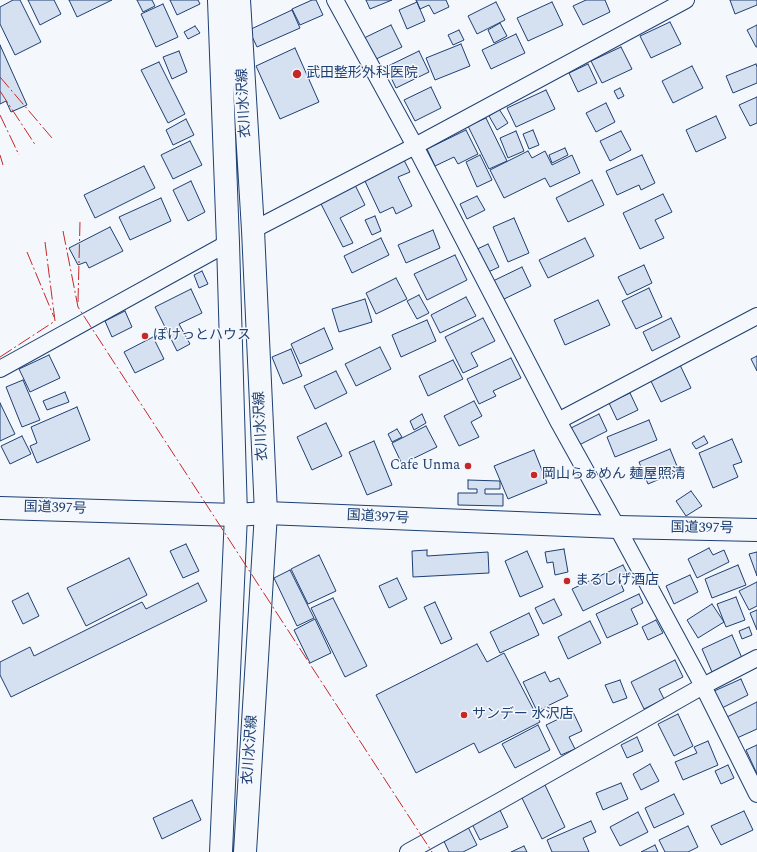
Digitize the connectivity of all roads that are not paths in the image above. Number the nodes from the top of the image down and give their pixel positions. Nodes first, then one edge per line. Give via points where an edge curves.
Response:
1 (219, 0) edge
2 (239, 0) edge
3 (335, 0) edge
4 (686, 0) edge
5 (415, 146) junction
6 (253, 230) junction
7 (228, 243) junction
8 (757, 316) edge
9 (0, 369) edge
10 (558, 422) junction
11 (0, 508) edge
12 (266, 513) junction
13 (236, 515) junction
14 (617, 527) junction
15 (757, 530) edge
16 (757, 658) edge
17 (703, 686) junction
18 (757, 794) edge
19 (221, 852) edge
20 (245, 852) edge
21 (408, 852) edge

1 - 7 main road, 衣川水沢線
2 - 6 main road, 衣川水沢線
3 - 5 street
4 - 5 street
5 - 6 street
5 - 10 street
6 - 12 main road, 衣川水沢線
7 - 9 street
7 - 13 main road, 衣川水沢線
8 - 10 street
10 - 14 street
11 - 13 main road, 国道397号
12 - 13 main road, 国道397号
12 - 14 main road, 国道397号
12 - 20 main road, 衣川水沢線
13 - 19 main road, 衣川水沢線
14 - 15 main road, 国道397号
14 - 17 street
16 - 17 street
17 - 18 street
17 - 21 street

